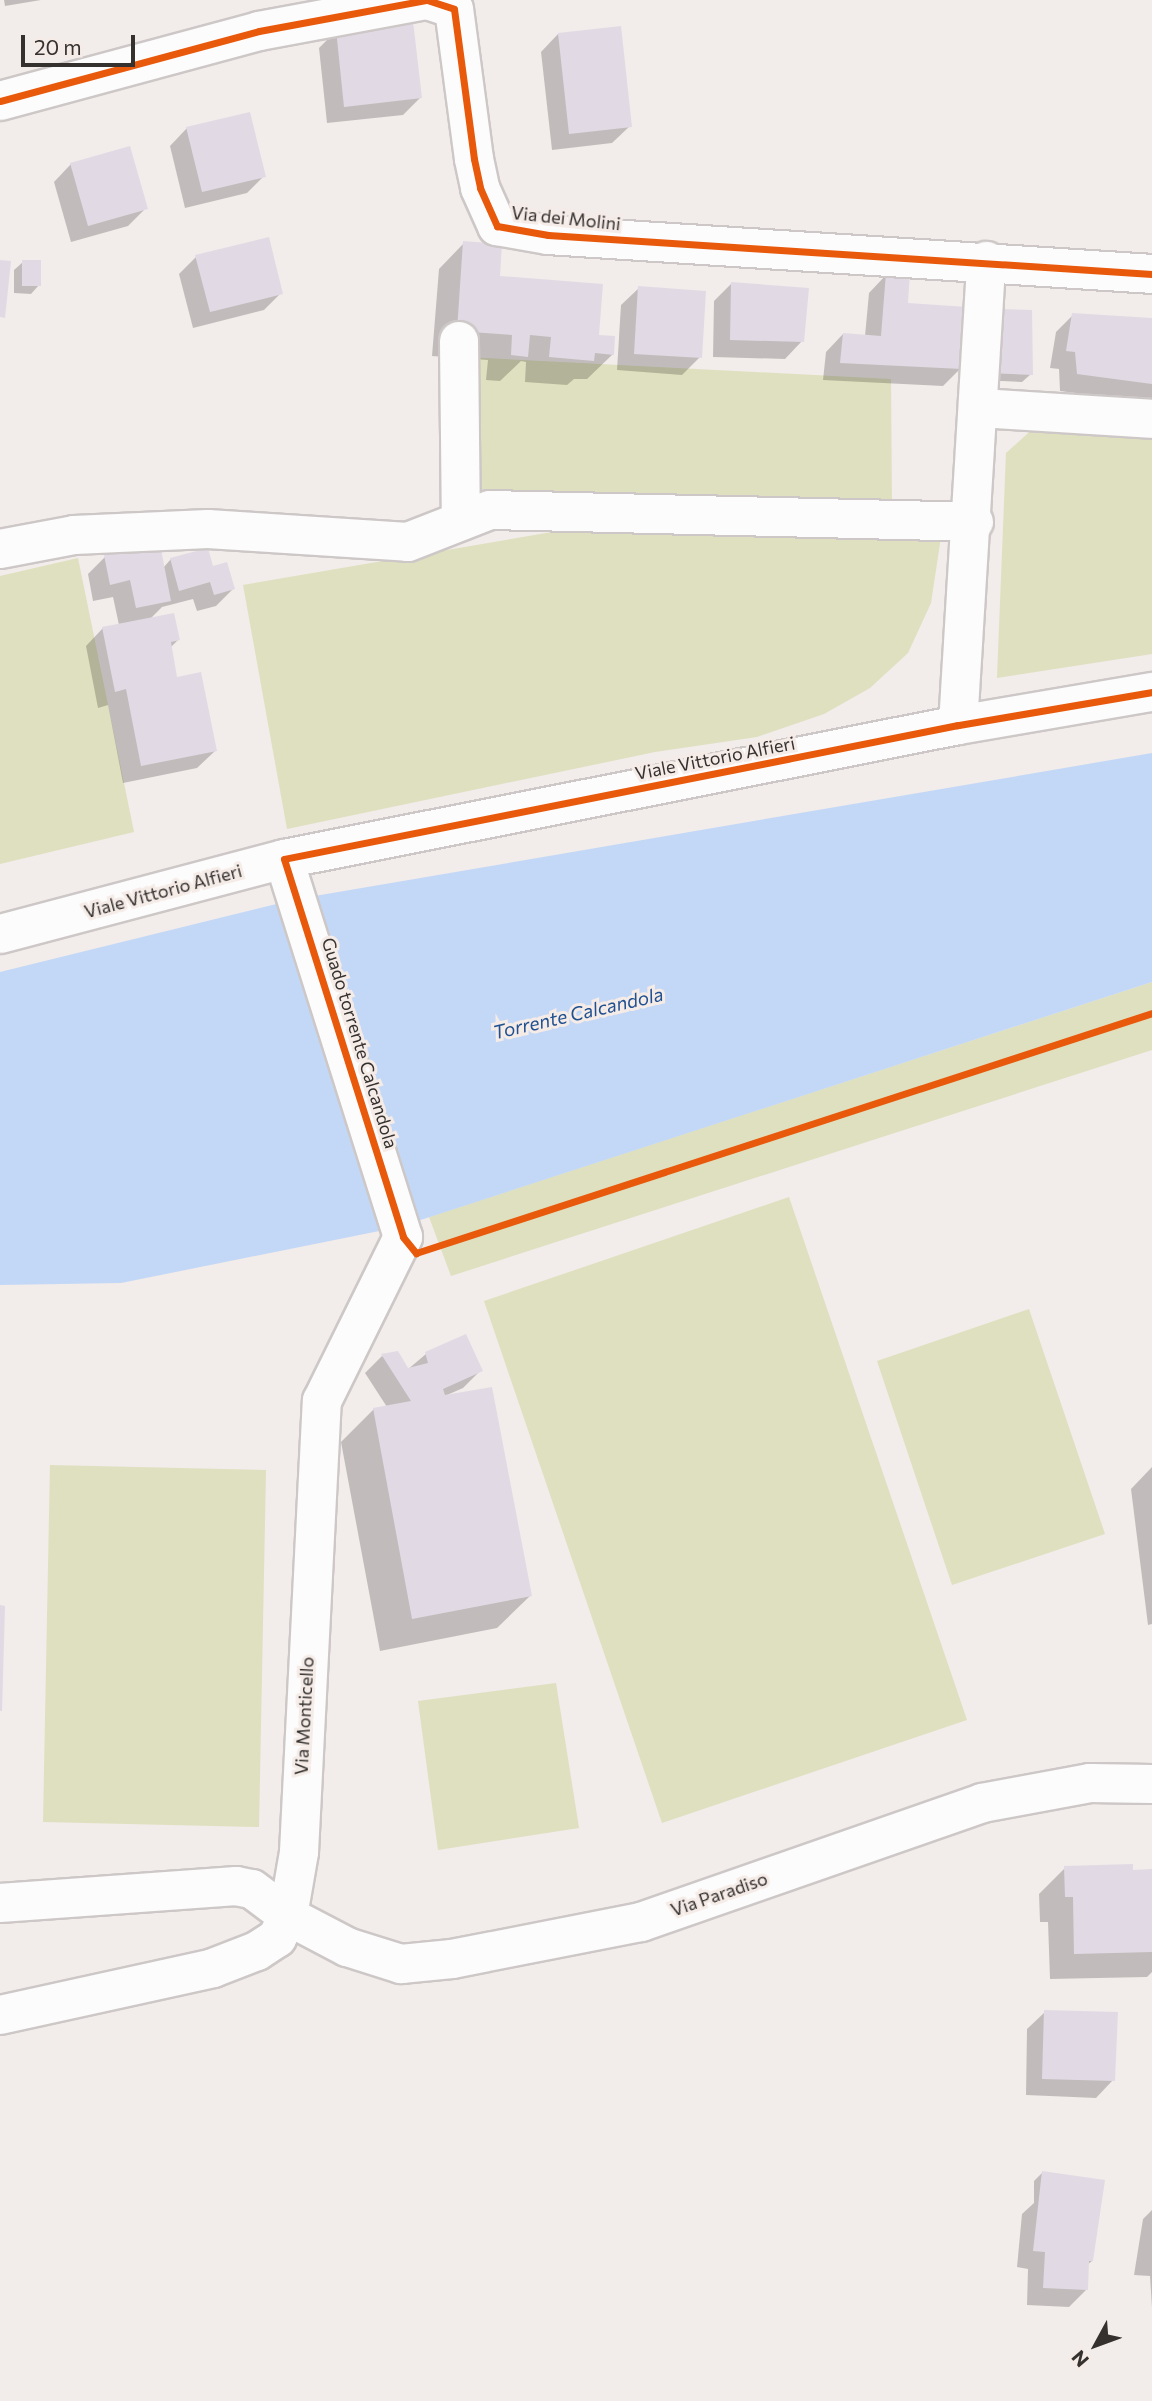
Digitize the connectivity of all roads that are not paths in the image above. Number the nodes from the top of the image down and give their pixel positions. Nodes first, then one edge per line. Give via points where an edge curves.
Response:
1 (454, 5) edge
2 (0, 101) edge
3 (986, 261) junction
4 (1152, 274) edge
5 (459, 341) dead end
6 (979, 408) junction
7 (1152, 419) edge
8 (461, 522) junction
9 (974, 522) junction
10 (0, 549) edge
11 (1152, 692) edge
12 (958, 725) junction
13 (284, 859) junction
14 (0, 934) edge
15 (403, 1237) joint
16 (1152, 1784) edge
17 (0, 1903) edge
18 (288, 1916) junction
19 (0, 2015) edge

1 - 2 street, Via dei Molini via 427,0 259,31
1 - 3 street, Via dei Molini via 474,159 480,188 497,226 548,235
3 - 4 street, Via dei Molini
3 - 6 street
5 - 8 street
6 - 7 street
6 - 9 street
8 - 9 street via 490,510
8 - 10 street via 408,542 208,529 74,535
9 - 12 street
11 - 12 street, Viale Vittorio Alfieri
12 - 13 street, Viale Vittorio Alfieri
13 - 14 street, Viale Vittorio Alfieri
13 - 15 street, Guado torrente Calcandola
15 - 18 street, Via Monticello via 322,1401 299,1852
16 - 18 street, Via Paradiso via 1090,1783 982,1802 641,1922 452,1959 401,1964 347,1947
17 - 18 street via 215,1884 252,1889
18 - 19 street via 277,1938 213,1968

